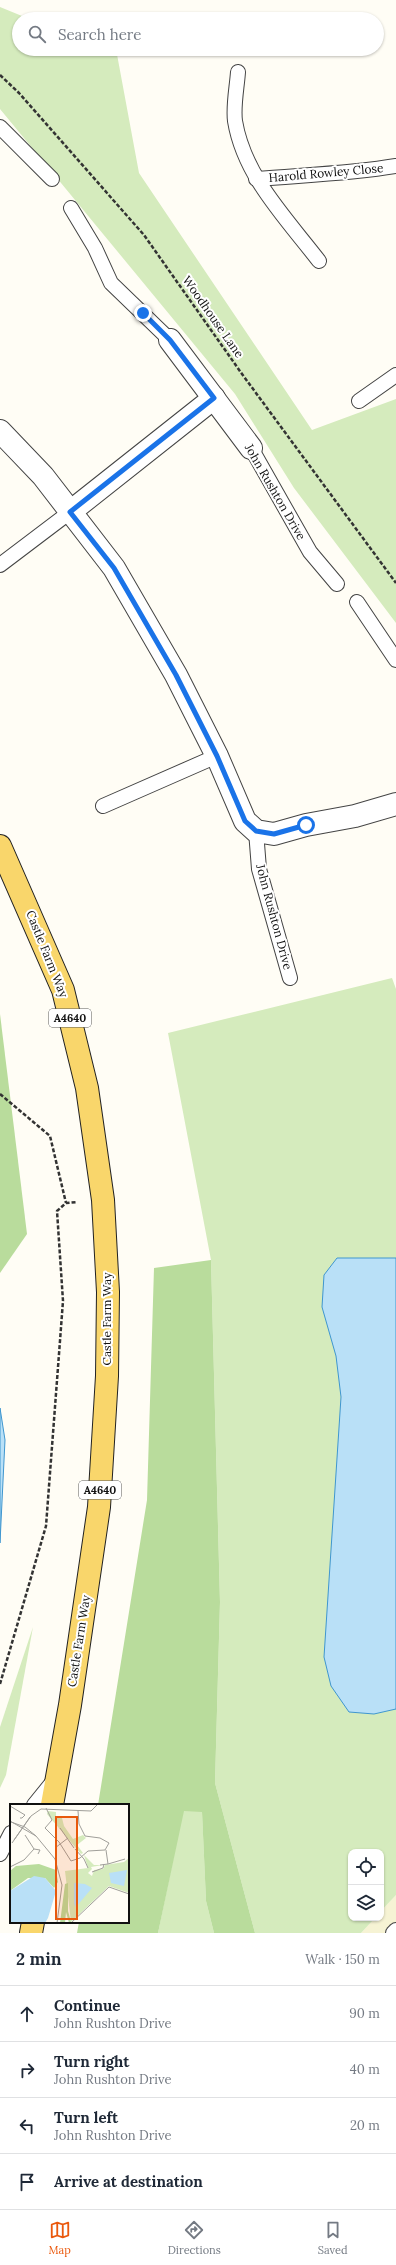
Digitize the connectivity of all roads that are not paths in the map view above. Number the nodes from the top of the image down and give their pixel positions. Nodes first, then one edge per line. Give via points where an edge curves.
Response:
1 (238, 72) dead end
2 (0, 127) edge
3 (396, 166) edge
4 (52, 179) dead end
5 (256, 180) junction
6 (71, 208) dead end
7 (319, 261) dead end
8 (170, 340) joint
9 (396, 375) edge
10 (214, 398) junction
11 (359, 401) dead end
12 (0, 431) edge
13 (251, 448) joint
14 (70, 512) junction
15 (0, 565) edge
16 (337, 584) dead end
17 (357, 602) dead end
18 (396, 660) edge
19 (217, 756) junction
20 (396, 804) edge
21 (103, 806) dead end
22 (256, 831) junction
23 (0, 846) edge
24 (290, 978) dead end
25 (57, 1777) junction
26 (35, 1804) edge
27 (52, 1804) edge
28 (10, 1835) edge
29 (0, 1854) edge
30 (32, 1923) edge
31 (396, 1930) edge
32 (31, 1933) edge
33 (393, 1933) edge

1 - 5 lane, Harold Rowley Close via 235,120 243,151
2 - 4 lane
3 - 5 lane, Harold Rowley Close via 358,172 305,174
5 - 7 lane, Harold Rowley Close
6 - 8 lane, John Rushton Drive via 95,248 111,284
8 - 10 street, John Rushton Drive
9 - 11 lane
10 - 13 street, John Rushton Drive
10 - 14 street
12 - 14 street via 43,476
13 - 16 lane, John Rushton Drive via 310,552
14 - 15 lane
14 - 19 street via 114,568 176,675
17 - 18 lane
19 - 21 lane
19 - 22 street via 245,821
20 - 22 street via 274,834
22 - 24 lane, John Rushton Drive via 259,869
23 - 25 main road, Castle Farm Way / A4640 via 63,990 87,1088 103,1208 108,1292 108,1368 100,1507
25 - 26 lane
25 - 27 main road, Castle Farm Way / A4640
28 - 29 lane
30 - 32 main road
31 - 33 lane

